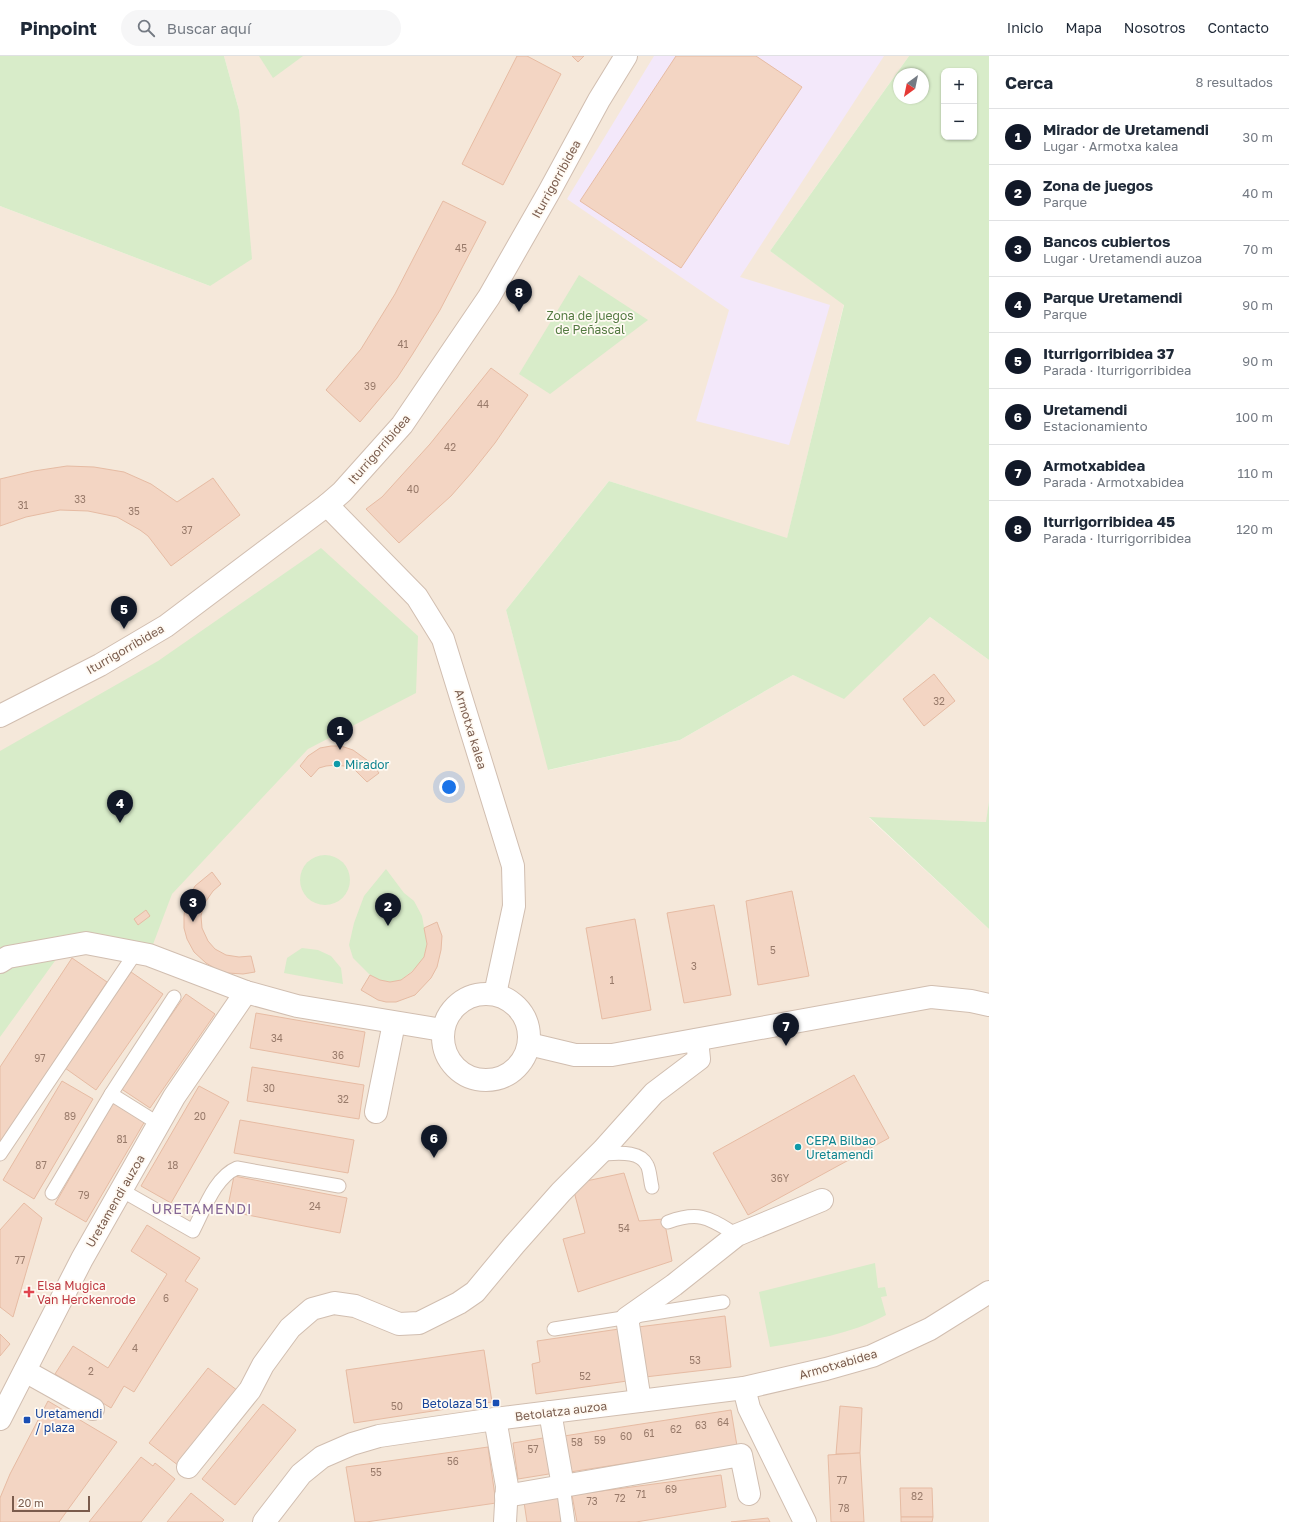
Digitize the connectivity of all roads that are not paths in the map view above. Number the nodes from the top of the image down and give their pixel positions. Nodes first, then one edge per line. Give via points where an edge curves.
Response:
1 (626, 56) edge
2 (327, 505) junction
3 (0, 716) edge
4 (136, 952) junction
5 (0, 962) edge
6 (246, 992) junction
7 (495, 994) junction
8 (174, 997) dead end
9 (989, 1005) edge
10 (394, 1023) junction
11 (442, 1030) junction
12 (697, 1040) junction
13 (529, 1044) junction
14 (111, 1094) junction
15 (376, 1112) dead end
16 (159, 1124) junction
17 (0, 1154) edge
18 (599, 1154) junction
19 (339, 1186) dead end
20 (652, 1187) dead end
21 (121, 1190) junction
22 (52, 1193) dead end
23 (822, 1200) dead end
24 (668, 1222) dead end
25 (737, 1235) junction
26 (989, 1292) edge
27 (723, 1302) dead end
28 (627, 1318) junction
29 (554, 1329) dead end
30 (25, 1371) junction
31 (744, 1388) junction
32 (640, 1401) junction
33 (93, 1409) dead end
34 (550, 1412) junction
35 (0, 1419) edge
36 (495, 1419) junction
37 (188, 1466) dead end
38 (563, 1486) junction
39 (749, 1494) dead end
40 (506, 1496) junction
41 (264, 1522) edge
42 (505, 1522) edge
43 (568, 1522) edge
44 (805, 1522) edge

1 - 2 street, Iturrigorribidea via 489,297 402,425 342,492
2 - 3 street, Iturrigorribidea via 166,626 100,665
2 - 7 street, Armotxa kalea via 417,597 444,639 513,866 514,906
4 - 5 street via 86,943 8,957
4 - 6 street
4 - 17 lane
6 - 10 street via 297,1006
6 - 16 street, Uretamendi auzoa via 174,1097
7 - 11 street via 469,996 458,1003 449,1012
7 - 13 street via 509,1000 520,1010 527,1023
8 - 14 lane
9 - 12 street via 931,997
10 - 11 street
10 - 15 street
11 - 13 street via 445,1054 453,1066 465,1076 479,1080 494,1080 508,1075 519,1065 527,1053
12 - 13 street via 612,1055 575,1055
12 - 18 street via 699,1059 654,1093
14 - 16 lane
14 - 22 lane
16 - 21 street, Uretamendi auzoa
18 - 20 lane via 633,1154 642,1159 647,1165
18 - 37 street via 514,1244 475,1292 459,1303 419,1323 399,1324 355,1306 334,1303 312,1309 290,1328 263,1365 250,1390
19 - 21 lane via 237,1168 220,1181 193,1231
21 - 30 street, Uretamendi auzoa via 82,1259
23 - 25 street
24 - 25 lane via 679,1218 703,1217
25 - 28 street
26 - 31 street, Armotxabidea via 930,1329 872,1356
27 - 28 lane
28 - 29 lane
28 - 32 street
30 - 33 street
30 - 35 street, Uretamendi auzoa
31 - 32 street, Betolatza auzoa
31 - 44 street via 749,1408
32 - 34 street, Betolatza auzoa
34 - 36 street, Betolatza auzoa
34 - 38 street
36 - 40 street via 507,1486
36 - 41 street, Betolatza auzoa via 379,1436 322,1457 301,1474
38 - 39 street via 741,1455
38 - 40 street
38 - 43 lane
40 - 42 street

